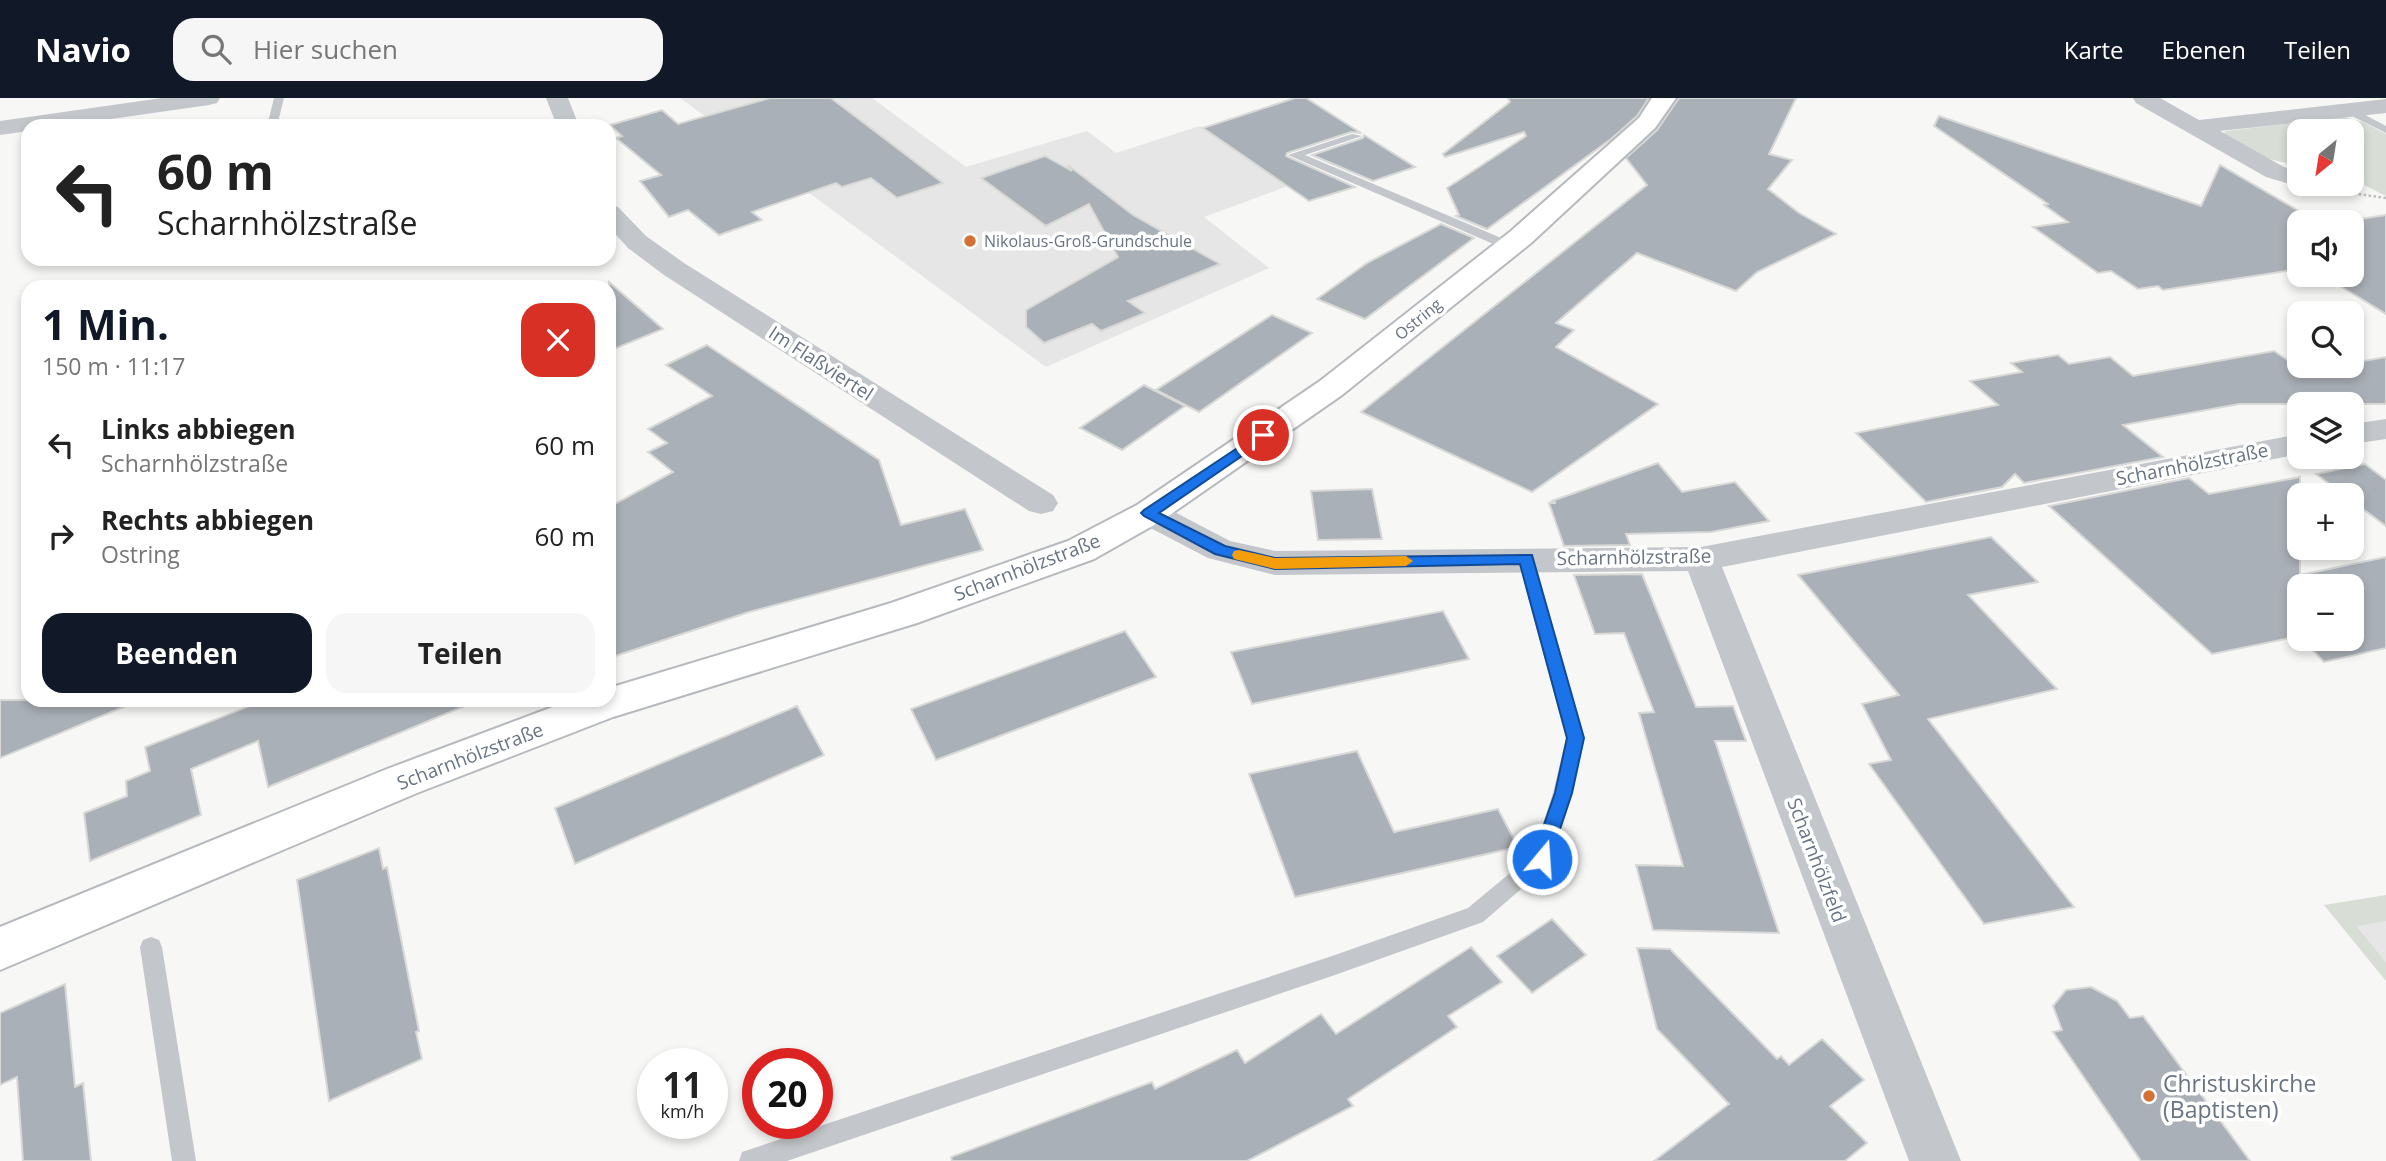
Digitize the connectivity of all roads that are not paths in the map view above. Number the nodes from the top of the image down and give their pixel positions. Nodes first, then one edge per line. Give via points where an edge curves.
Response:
1 (209, 98) edge
2 (279, 98) edge
3 (557, 98) edge
4 (1664, 98) edge
5 (2144, 98) edge
6 (2386, 106) edge
7 (2348, 110) junction
8 (63, 119) edge
9 (274, 119) edge
10 (565, 119) edge
11 (21, 125) edge
12 (2195, 127) junction
13 (0, 128) edge
14 (2386, 130) edge
15 (1356, 136) dead end
16 (2287, 176) edge
17 (616, 220) edge
18 (1509, 246) junction
19 (2386, 429) edge
20 (2364, 432) edge
21 (2287, 446) edge
22 (1041, 503) dead end
23 (1149, 513) junction
24 (1526, 559) junction
25 (1700, 559) junction
26 (616, 700) edge
27 (595, 707) edge
28 (151, 947) dead end
29 (0, 949) edge
30 (184, 1161) edge
31 (751, 1161) edge
32 (1935, 1161) edge

1 - 8 street
2 - 9 lane
3 - 10 street
4 - 18 main road, Ostring via 1647,123
5 - 12 street
6 - 7 street
7 - 12 street
7 - 14 lane
11 - 13 street
12 - 16 street
15 - 18 lane via 1294,155
17 - 22 street, Im Flaßviertel via 674,269
18 - 23 main road, Ostring via 1331,388
19 - 20 street
21 - 25 street, Scharnhölzstraße
23 - 24 street, Scharnhölzstraße via 1220,550 1275,563
23 - 26 main road, Scharnhölzstraße via 1082,550 955,595
24 - 25 street, Scharnhölzstraße
24 - 31 lane via 1576,738 1542,859 1475,915
25 - 32 street, Scharnhölzfeld
27 - 29 main road, Scharnhölzstraße via 402,781
28 - 30 lane

